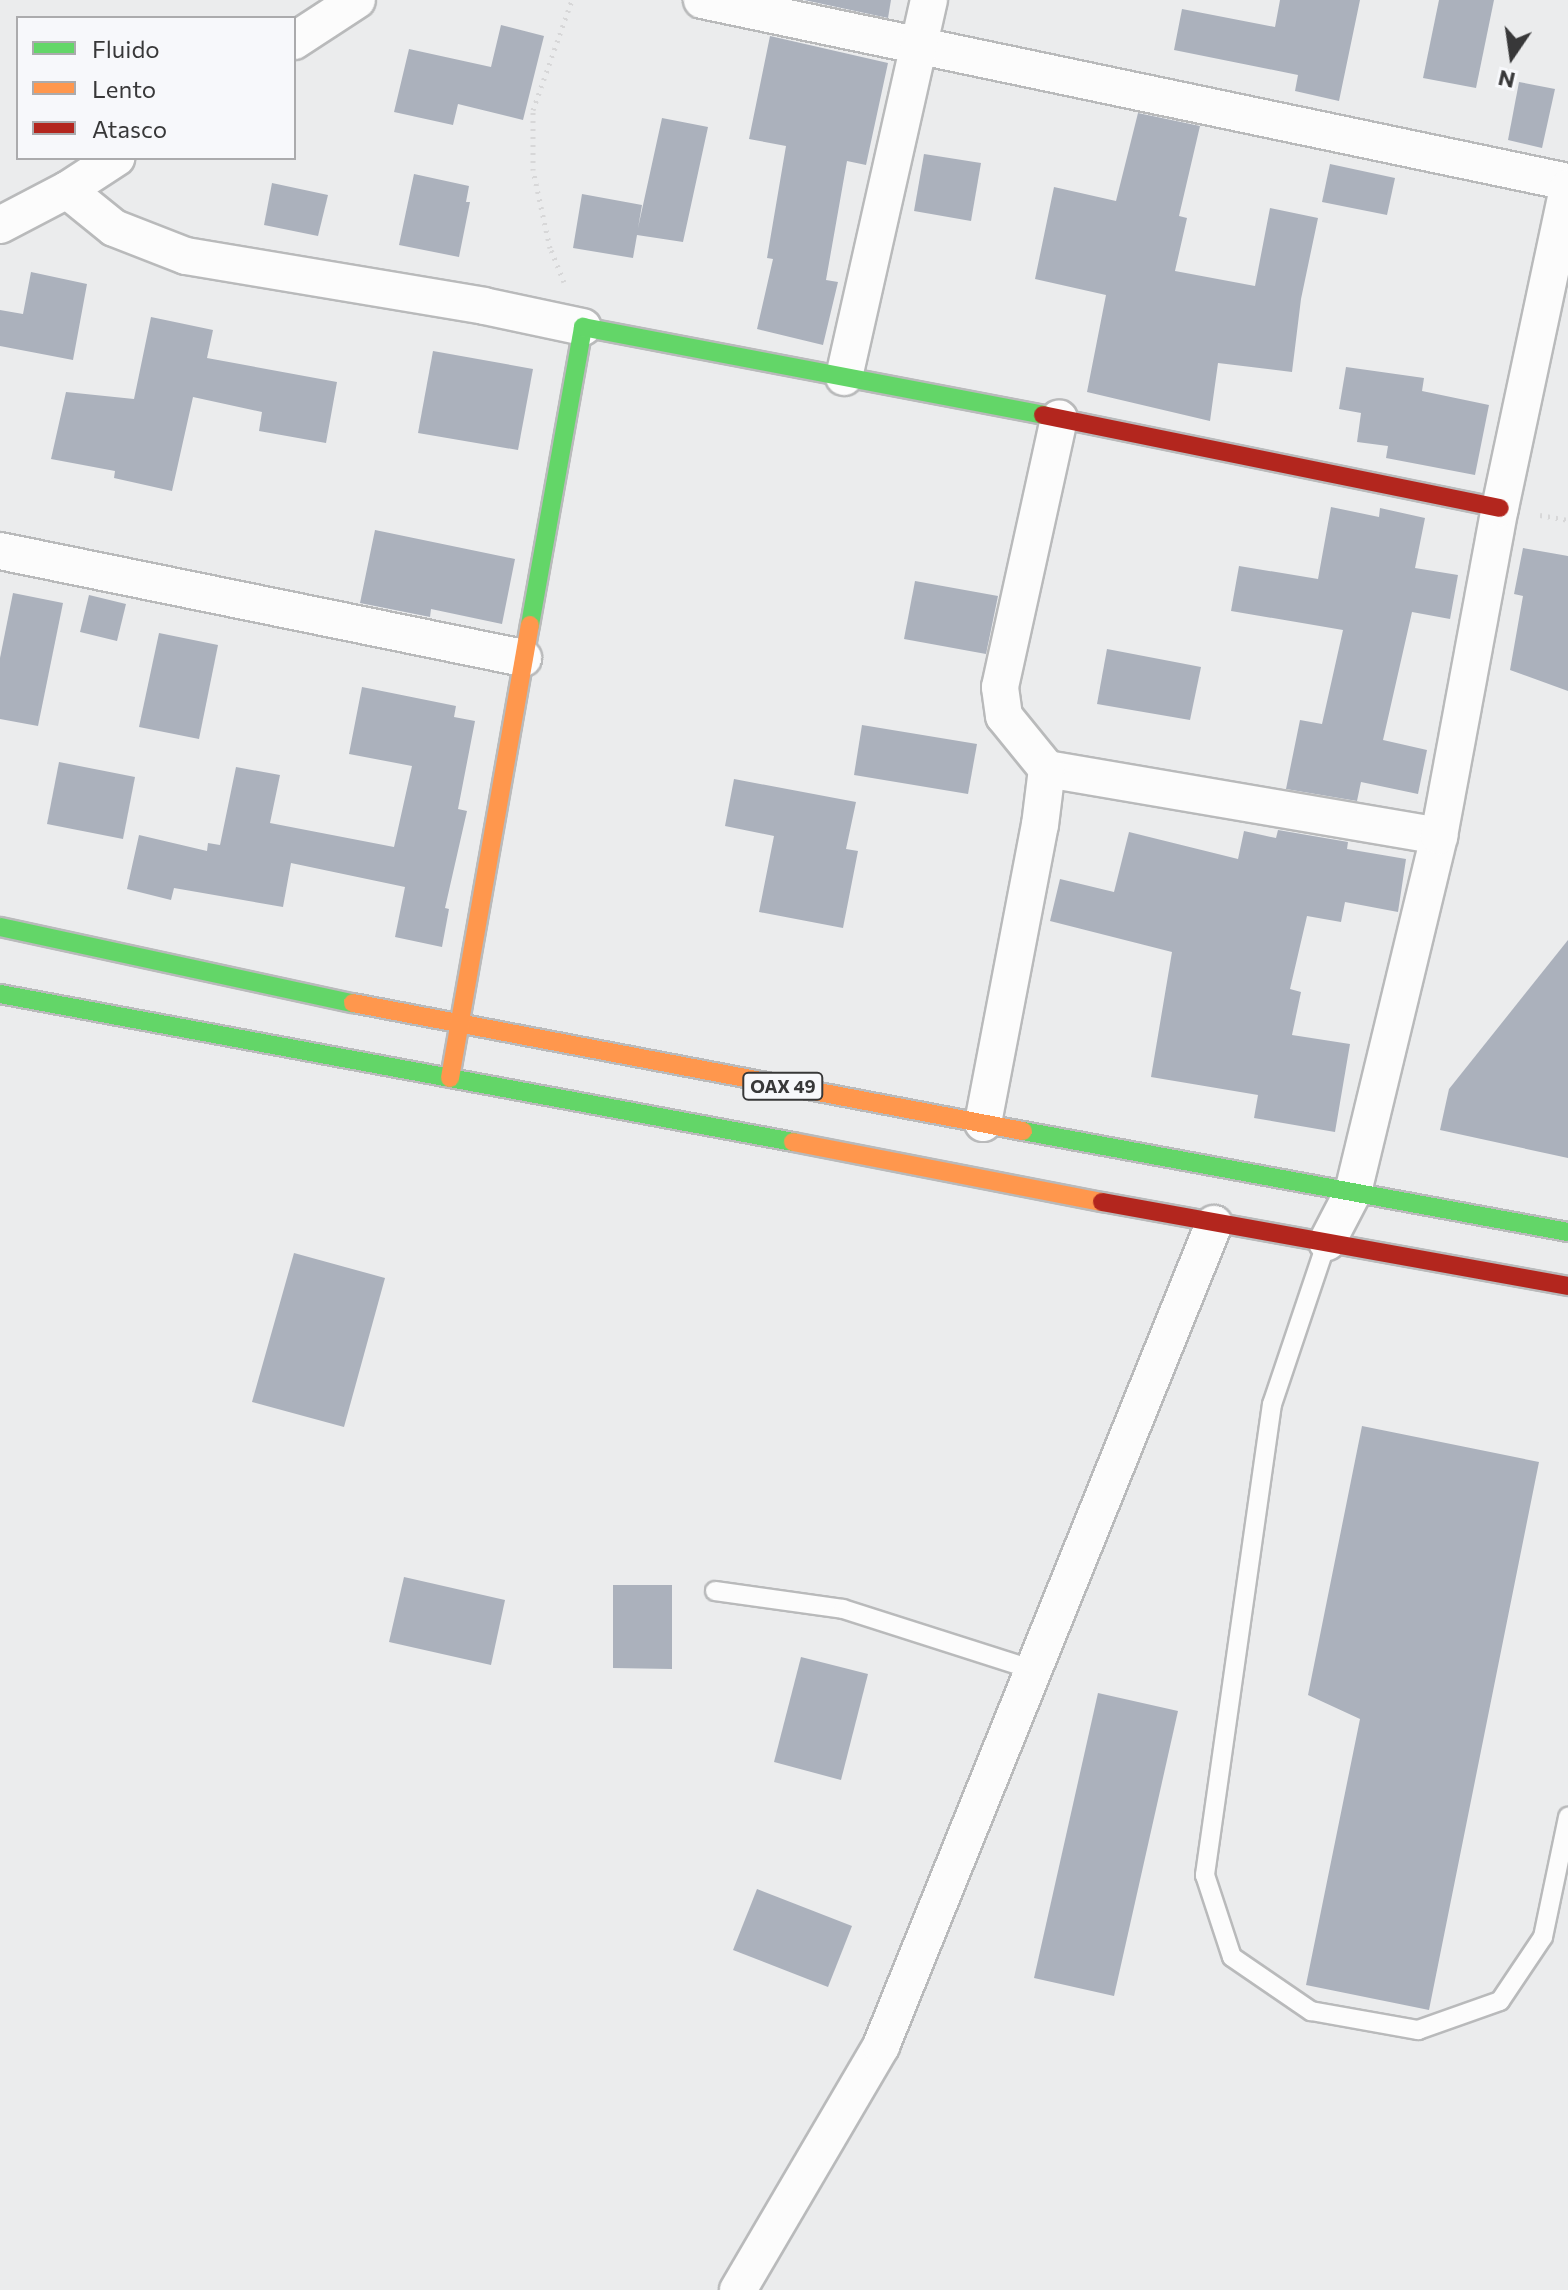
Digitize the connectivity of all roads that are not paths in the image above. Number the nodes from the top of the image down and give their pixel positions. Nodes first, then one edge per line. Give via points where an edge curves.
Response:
1 (357, 0) edge
2 (702, 0) edge
3 (929, 0) edge
4 (296, 40) edge
5 (919, 47) junction
6 (113, 160) edge
7 (1568, 185) edge
8 (67, 190) junction
9 (0, 225) edge
10 (583, 327) junction
11 (844, 377) junction
12 (1059, 418) junction
13 (1500, 508) junction
14 (0, 551) edge
15 (523, 658) junction
16 (1047, 769) junction
17 (1439, 836) junction
18 (0, 927) edge
19 (0, 994) edge
20 (459, 1026) junction
21 (450, 1078) junction
22 (983, 1123) junction
23 (1353, 1192) junction
24 (1214, 1224) junction
25 (1568, 1232) edge
26 (1327, 1242) junction
27 (1568, 1286) edge
28 (715, 1591) dead end
29 (1034, 1670) junction
30 (1568, 1817) edge
31 (738, 2290) edge

1 - 4 street
2 - 5 street
3 - 5 street
5 - 7 street
5 - 11 street
6 - 8 street
7 - 13 street
8 - 9 street
8 - 10 street via 114,228 186,256
10 - 11 main road
10 - 15 main road
11 - 12 main road
12 - 13 main road
12 - 16 street via 1000,687 1004,716
13 - 17 street
14 - 15 street
15 - 20 main road
16 - 17 street
16 - 22 street
17 - 23 street
18 - 20 main road, OAX 49
19 - 21 main road
20 - 21 main road
20 - 22 main road, OAX 49
21 - 24 main road
22 - 23 main road, OAX 49
23 - 25 main road, OAX 49
23 - 26 street
24 - 26 main road
24 - 29 street
26 - 27 main road
26 - 30 lane via 1272,1404 1205,1875 1232,1957 1311,2011 1418,2030 1500,2001 1543,1937
28 - 29 lane via 843,1609
29 - 31 street via 881,2046

